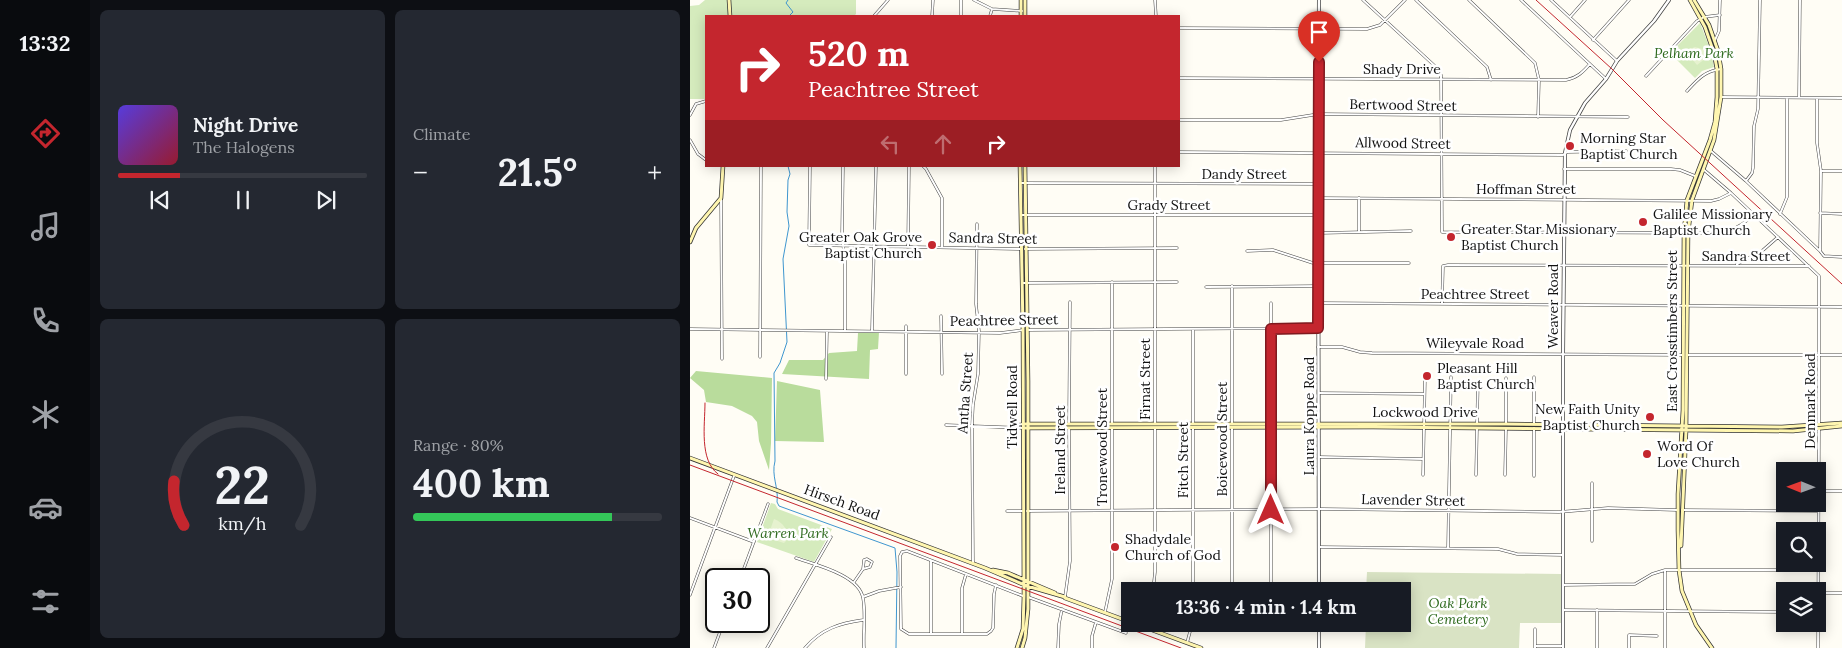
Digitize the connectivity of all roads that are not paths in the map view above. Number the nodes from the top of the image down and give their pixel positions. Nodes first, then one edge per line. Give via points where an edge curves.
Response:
1 (728, 0) edge
2 (888, 0) edge
3 (933, 0) edge
4 (961, 0) edge
5 (974, 0) edge
6 (1021, 0) edge
7 (1025, 0) edge
8 (1156, 0) edge
9 (1320, 0) edge
10 (1363, 0) edge
11 (1405, 0) edge
12 (1416, 0) edge
13 (1469, 0) edge
14 (1521, 0) edge
15 (1551, 0) edge
16 (1586, 0) edge
17 (1629, 0) edge
18 (1669, 0) edge
19 (1690, 0) edge
20 (1694, 0) edge
21 (1720, 0) edge
22 (1760, 0) edge
23 (1800, 0) edge
24 (992, 9) junction
25 (1023, 11) junction
26 (730, 15) edge
27 (875, 15) edge
28 (932, 15) edge
29 (961, 15) edge
30 (990, 15) edge
31 (1021, 15) edge
32 (1025, 15) edge
33 (1156, 15) edge
34 (1720, 15) junction
35 (1570, 17) junction
36 (1702, 18) junction
37 (1385, 21) junction
38 (1180, 28) edge
39 (1319, 29) junction
40 (1719, 30) junction
41 (1712, 32) junction
42 (1594, 40) junction
43 (1715, 40) junction
44 (1617, 61) junction
45 (1590, 64) junction
46 (1719, 69) junction
47 (1646, 76) dead end
48 (1180, 78) edge
49 (1318, 79) junction
50 (1606, 79) junction
51 (1442, 80) junction
52 (1490, 80) junction
53 (1539, 80) junction
54 (1687, 90) dead end
55 (1719, 97) junction
56 (1758, 97) junction
57 (1799, 97) junction
58 (1787, 98) junction
59 (1817, 98) junction
60 (1842, 98) edge
61 (705, 101) edge
62 (1319, 114) junction
63 (690, 115) edge
64 (1443, 116) junction
65 (1538, 117) junction
66 (1576, 117) junction
67 (1628, 117) dead end
68 (1180, 120) edge
69 (690, 142) edge
70 (1626, 151) dead end
71 (1711, 151) junction
72 (1180, 152) edge
73 (1318, 152) junction
74 (1565, 153) junction
75 (1442, 154) junction
76 (705, 159) edge
77 (723, 167) edge
78 (761, 167) edge
79 (810, 167) edge
80 (843, 167) edge
81 (876, 167) edge
82 (909, 167) edge
83 (924, 167) edge
84 (1020, 167) edge
85 (1025, 167) edge
86 (1155, 167) edge
87 (1564, 169) junction
88 (1703, 170) junction
89 (1821, 171) junction
90 (1842, 171) edge
91 (1695, 176) junction
92 (1746, 181) junction
93 (1023, 183) junction
94 (1155, 183) junction
95 (1318, 184) junction
96 (1731, 193) junction
97 (1318, 198) junction
98 (1360, 198) junction
99 (1442, 198) junction
100 (722, 199) junction
101 (1564, 199) junction
102 (1687, 200) junction
103 (1692, 200) junction
104 (1754, 214) junction
105 (1780, 214) junction
106 (1820, 214) junction
107 (1842, 214) edge
108 (1022, 215) junction
109 (1155, 215) junction
110 (1318, 215) junction
111 (977, 224) dead end
112 (1359, 231) junction
113 (1411, 231) dead end
114 (1563, 232) junction
115 (1318, 233) junction
116 (1686, 233) junction
117 (1778, 236) junction
118 (690, 242) edge
119 (843, 246) junction
120 (874, 247) junction
121 (908, 247) junction
122 (942, 247) junction
123 (976, 248) junction
124 (1155, 248) junction
125 (1177, 248) dead end
126 (1023, 249) junction
127 (1247, 251) dead end
128 (1820, 251) junction
129 (1842, 257) edge
130 (1318, 262) junction
131 (1409, 263) dead end
132 (1563, 265) junction
133 (1685, 265) junction
134 (1735, 266) junction
135 (1810, 266) junction
136 (1112, 282) junction
137 (1155, 282) junction
138 (1177, 282) dead end
139 (1025, 283) junction
140 (1232, 286) junction
141 (1318, 286) junction
142 (1206, 287) dead end
143 (1070, 302) dead end
144 (1271, 303) dead end
145 (1318, 303) junction
146 (1442, 304) junction
147 (1563, 304) junction
148 (1685, 306) junction
149 (1820, 306) junction
150 (1842, 307) edge
151 (941, 316) dead end
152 (906, 326) dead end
153 (1232, 328) junction
154 (1318, 328) junction
155 (690, 329) edge
156 (722, 329) junction
157 (760, 329) junction
158 (1069, 329) junction
159 (1112, 329) junction
160 (1155, 329) junction
161 (1192, 329) junction
162 (1271, 329) junction
163 (827, 330) junction
164 (845, 330) junction
165 (872, 330) junction
166 (907, 330) junction
167 (1025, 330) junction
168 (941, 331) junction
169 (979, 331) junction
170 (1318, 347) junction
171 (1563, 354) junction
172 (1685, 355) junction
173 (1820, 355) junction
174 (1842, 356) edge
175 (760, 357) dead end
176 (722, 360) dead end
177 (906, 374) dead end
178 (942, 374) dead end
179 (1452, 377) dead end
180 (1534, 377) dead end
181 (1425, 378) dead end
182 (1506, 378) dead end
183 (826, 379) dead end
184 (1478, 381) dead end
185 (1319, 393) junction
186 (1424, 394) junction
187 (1069, 424) junction
188 (1842, 424) edge
189 (946, 425) dead end
190 (972, 425) junction
191 (1025, 426) junction
192 (1112, 426) junction
193 (1155, 426) junction
194 (1193, 426) junction
195 (1232, 426) junction
196 (1271, 426) junction
197 (1318, 426) junction
198 (1424, 426) junction
199 (1451, 426) junction
200 (1477, 426) junction
201 (1506, 426) junction
202 (1534, 426) junction
203 (1819, 426) junction
204 (1563, 427) junction
205 (1069, 428) junction
206 (1684, 428) junction
207 (1319, 457) junction
208 (690, 458) edge
209 (1423, 459) junction
210 (1820, 462) edge
211 (1680, 468) junction
212 (1685, 470) junction
213 (735, 475) junction
214 (1423, 475) dead end
215 (1476, 475) dead end
216 (1505, 475) dead end
217 (1534, 476) dead end
218 (1592, 483) dead end
219 (1826, 491) edge
220 (1842, 491) edge
221 (768, 504) dead end
222 (1154, 510) junction
223 (1193, 510) junction
224 (1232, 510) junction
225 (1271, 510) junction
226 (1319, 510) junction
227 (1449, 510) junction
228 (1592, 510) junction
229 (1678, 510) junction
230 (1682, 510) junction
231 (1007, 511) dead end
232 (1025, 511) junction
233 (1070, 511) junction
234 (1112, 511) junction
235 (1776, 511) edge
236 (1563, 512) junction
237 (690, 518) edge
238 (715, 528) junction
239 (830, 538) dead end
240 (1592, 541) dead end
241 (754, 542) junction
242 (1319, 547) junction
243 (1448, 548) junction
244 (1680, 554) junction
245 (1563, 555) junction
246 (796, 558) dead end
247 (931, 560) junction
248 (973, 563) junction
249 (815, 565) junction
250 (744, 568) edge
251 (863, 570) junction
252 (1665, 570) junction
253 (1679, 570) junction
254 (1776, 570) edge
255 (966, 573) junction
256 (854, 582) junction
257 (1154, 582) edge
258 (1193, 582) edge
259 (1232, 582) edge
260 (1271, 582) edge
261 (1318, 582) edge
262 (1025, 583) junction
263 (1563, 585) junction
264 (996, 586) junction
265 (900, 587) junction
266 (1826, 592) edge
267 (1842, 593) edge
268 (690, 595) edge
269 (863, 597) junction
270 (1026, 597) junction
271 (1065, 598) junction
272 (1062, 609) junction
273 (1563, 610) junction
274 (1597, 610) junction
275 (1665, 610) junction
276 (1688, 611) junction
277 (1104, 612) junction
278 (1776, 612) edge
279 (1121, 619) edge
280 (863, 620) junction
281 (1096, 622) junction
282 (1535, 628) dead end
283 (1162, 632) edge
284 (1190, 632) edge
285 (1319, 632) edge
286 (1818, 632) edge
287 (720, 633) edge
288 (1126, 633) dead end
289 (931, 634) junction
290 (962, 634) junction
291 (1023, 636) junction
292 (1657, 636) dead end
293 (1187, 642) junction
294 (1534, 647) edge
295 (1563, 647) edge
296 (714, 648) edge
297 (767, 648) edge
298 (805, 648) edge
299 (864, 648) edge
300 (1017, 648) edge
301 (1022, 648) edge
302 (1058, 648) edge
303 (1092, 648) edge
304 (1201, 648) edge
305 (1319, 648) edge
306 (1597, 648) edge
307 (1629, 648) edge
308 (1666, 648) edge
309 (1712, 648) edge
310 (1818, 648) edge

1 - 26 main road
2 - 27 street
3 - 28 street
4 - 29 street
5 - 24 street
6 - 25 main road
7 - 25 main road
8 - 33 street
9 - 39 street, Laura Koppe Road
10 - 37 street
11 - 37 street
12 - 52 street via 1487,67
13 - 53 street via 1530,56
14 - 45 street
15 - 35 street
16 - 35 street
17 - 42 street
18 - 44 street, Weaver Road
19 - 36 main road, East Crosstimbers Street
20 - 36 main road, East Crosstimbers Street
21 - 34 street
22 - 56 street
23 - 57 street
24 - 25 street
24 - 30 street
25 - 31 main road
25 - 32 main road
34 - 36 street
34 - 40 street
35 - 42 street
36 - 41 main road, East Crosstimbers Street
36 - 46 main road, East Crosstimbers Street
36 - 47 street
37 - 39 street via 1367,30
37 - 51 street via 1436,67
38 - 39 street
39 - 49 street, Laura Koppe Road
40 - 41 street
40 - 43 street
41 - 43 main road, East Crosstimbers Street
42 - 44 street
43 - 46 main road, East Crosstimbers Street
44 - 50 street, Weaver Road
45 - 50 street
45 - 53 street, Shady Drive via 1574,79
46 - 54 street via 1702,74
46 - 55 main road, East Crosstimbers Street
48 - 49 street, Shady Drive
49 - 51 street, Shady Drive
49 - 62 street, Laura Koppe Road
50 - 66 street, Weaver Road
51 - 52 street, Shady Drive
51 - 64 street
52 - 53 street, Shady Drive
53 - 65 street
55 - 56 street
55 - 71 main road, East Crosstimbers Street via 1719,123
55 - 91 main road, East Crosstimbers Street via 1712,131
56 - 58 street
56 - 92 street via 1753,168
57 - 58 street
57 - 59 street
58 - 105 street via 1787,197
59 - 60 street
59 - 89 street via 1816,143
61 - 63 street via 696,104
62 - 64 street, Bertwood Street
62 - 68 street, Bertwood Street via 1281,120
62 - 73 street, Laura Koppe Road
64 - 65 street, Bertwood Street
64 - 75 street
65 - 66 street, Bertwood Street
66 - 67 street, Bertwood Street
66 - 74 street, Weaver Road
69 - 76 street
70 - 74 street, Allwood Street
71 - 88 main road, East Crosstimbers Street
71 - 92 street
72 - 73 street, Allwood Street
73 - 75 street, Allwood Street
73 - 95 street, Laura Koppe Road
74 - 75 street, Allwood Street
74 - 87 street, Weaver Road
75 - 99 street
77 - 100 main road
78 - 157 street
79 - 119 street, Sandra Street via 809,245
80 - 119 street
81 - 120 street
82 - 121 street
83 - 122 street via 942,198
84 - 93 main road, Tidwell Road
85 - 93 main road, Tidwell Road
86 - 94 street, Firnat Street
87 - 91 street via 1671,169
87 - 101 street, Weaver Road
88 - 96 street
88 - 103 main road, East Crosstimbers Street
89 - 90 street
89 - 106 street
91 - 102 main road, East Crosstimbers Street
92 - 105 street
93 - 94 street, Dandy Street
93 - 108 main road, Tidwell Road
94 - 95 street, Dandy Street
94 - 109 street, Firnat Street
95 - 97 street, Laura Koppe Road
96 - 103 street, Hoffman Street via 1719,199
96 - 104 street
97 - 98 street, Hoffman Street
97 - 110 street, Laura Koppe Road
98 - 99 street, Hoffman Street
98 - 112 street
99 - 101 street, Hoffman Street
99 - 114 street via 1442,232
100 - 118 main road via 696,228
100 - 156 street
101 - 102 street, Hoffman Street
101 - 114 street, Weaver Road
102 - 103 street, Hoffman Street
102 - 116 main road, East Crosstimbers Street
103 - 116 main road, East Crosstimbers Street
104 - 116 street via 1743,225 1724,232
104 - 117 street
105 - 128 street
106 - 107 street
106 - 128 street
108 - 109 street, Grady Street
108 - 126 main road, Tidwell Road
109 - 110 street, Grady Street
109 - 124 street, Firnat Street
110 - 115 street, Laura Koppe Road
111 - 123 street, Antha Street
112 - 113 street
112 - 115 street
114 - 116 street
114 - 132 street, Weaver Road
115 - 130 street, Laura Koppe Road
116 - 133 main road, East Crosstimbers Street
117 - 134 street via 1762,251
117 - 135 street
119 - 120 street, Sandra Street
119 - 164 street
120 - 121 street, Sandra Street
120 - 165 street
121 - 122 street, Sandra Street
122 - 123 street, Sandra Street
123 - 126 street, Sandra Street
123 - 169 street, Antha Street
124 - 125 street, Sandra Street
124 - 126 street, Sandra Street
124 - 137 street, Firnat Street
126 - 139 main road, Tidwell Road
127 - 130 street via 1273,250 1303,261
128 - 129 street via 1826,256
130 - 131 street
130 - 141 street, Laura Koppe Road
132 - 133 street, Sandra Street
132 - 146 street, Sandra Street via 1443,266
132 - 147 street, Weaver Road
133 - 134 street, Sandra Street
133 - 148 main road, East Crosstimbers Street
134 - 135 street, Sandra Street
135 - 149 street, Denmark Road via 1818,274
136 - 137 street
136 - 139 street
136 - 159 street, Tronewood Street
137 - 138 street
137 - 160 street, Firnat Street
139 - 167 main road, Tidwell Road
140 - 141 street
140 - 142 street
140 - 153 street, Boicewood Street
141 - 145 street, Laura Koppe Road
143 - 158 street, Ireland Street
144 - 162 street
145 - 146 street, Peachtree Street
145 - 154 street, Laura Koppe Road
146 - 147 street, Peachtree Street
147 - 148 street, Peachtree Street
147 - 171 street, Weaver Road
148 - 149 street, Peachtree Street
148 - 172 main road, East Crosstimbers Street
149 - 150 street, Peachtree Street
149 - 173 street, Denmark Road
151 - 168 street
152 - 166 street
153 - 161 street, Peachtree Street
153 - 162 street, Peachtree Street
153 - 195 street, Boicewood Street
154 - 162 street, Peachtree Street
154 - 170 street, Laura Koppe Road
155 - 156 street, Peachtree Street
156 - 157 street, Peachtree Street
156 - 176 street
157 - 163 street, Peachtree Street
157 - 175 street
158 - 159 street, Peachtree Street
158 - 167 street, Peachtree Street
158 - 187 street, Ireland Street
159 - 160 street, Peachtree Street
159 - 192 street, Tronewood Street
160 - 161 street, Peachtree Street
160 - 193 street, Firnat Street
161 - 194 street, Fitch Street
162 - 196 street
163 - 164 street, Peachtree Street
163 - 183 street
164 - 165 street, Peachtree Street
165 - 166 street, Peachtree Street
166 - 168 street, Peachtree Street
166 - 177 street
167 - 169 street, Peachtree Street
167 - 191 main road, Tidwell Road
168 - 169 street, Peachtree Street
168 - 178 street
169 - 190 street, Antha Street
170 - 171 street, Wileyvale Road via 1342,347 1372,353
170 - 185 street, Laura Koppe Road
171 - 172 street, Wileyvale Road
171 - 204 street, Weaver Road
172 - 173 street, Wileyvale Road
172 - 206 main road, East Crosstimbers Street
173 - 174 street, Wileyvale Road
173 - 203 street, Denmark Road
179 - 199 street
180 - 202 street
181 - 186 street
182 - 201 street
184 - 200 street
185 - 186 street
185 - 197 street, Laura Koppe Road
186 - 198 street
187 - 191 main road, Lockwood Drive
187 - 192 main road, Lockwood Drive
187 - 205 street, Ireland Street
188 - 203 main road, Lockwood Drive
189 - 190 street, Lockwood Drive
190 - 191 street, Lockwood Drive
190 - 248 street, Antha Street
191 - 205 main road, Lockwood Drive
191 - 232 main road, Tidwell Road
192 - 193 main road, Lockwood Drive
192 - 205 main road, Lockwood Drive
192 - 234 street, Tronewood Street
193 - 194 main road, Lockwood Drive
193 - 222 street, Firnat Street
194 - 195 main road, Lockwood Drive
194 - 223 street, Fitch Street
195 - 196 main road, Lockwood Drive
195 - 224 street, Boicewood Street
196 - 197 main road, Lockwood Drive
196 - 225 street
197 - 198 main road, Lockwood Drive
197 - 207 street, Laura Koppe Road
198 - 199 main road, Lockwood Drive
198 - 209 street
199 - 200 main road, Lockwood Drive
199 - 227 street
200 - 201 main road, Lockwood Drive
200 - 215 street
201 - 202 main road, Lockwood Drive
201 - 216 street
202 - 204 main road, Lockwood Drive
202 - 217 street
203 - 206 main road, Lockwood Drive
203 - 210 street, Denmark Road
204 - 206 main road, Lockwood Drive
204 - 236 street, Weaver Road
205 - 233 street, Ireland Street
206 - 211 main road, East Crosstimbers Street
206 - 212 main road, East Crosstimbers Street
207 - 209 street
207 - 226 street, Laura Koppe Road
208 - 213 main road, Hirsch Road
209 - 214 street
211 - 212 main road
211 - 229 main road, East Crosstimbers Street
212 - 230 main road, East Crosstimbers Street
213 - 238 street
213 - 248 main road, Hirsch Road
218 - 228 street
219 - 220 street
221 - 241 street
222 - 223 street, Lavender Street
222 - 234 street, Lavender Street
222 - 257 street, Firnat Street
223 - 224 street, Lavender Street
223 - 258 street, Fitch Street
224 - 225 street, Lavender Street
224 - 259 street, Boicewood Street
225 - 226 street, Lavender Street
225 - 260 street
226 - 227 street, Lavender Street
226 - 242 street, Laura Koppe Road
227 - 236 street, Lavender Street
227 - 243 street
228 - 229 street, Lavender Street
228 - 236 street, Lavender Street
228 - 240 street
229 - 230 street, Lavender Street
229 - 244 main road, East Crosstimbers Street
230 - 235 street, Lavender Street
230 - 244 main road, East Crosstimbers Street
231 - 232 street, Lavender Street
232 - 233 street, Lavender Street
232 - 262 main road, Tidwell Road
233 - 234 street, Lavender Street
233 - 271 street, Ireland Street via 1070,561
234 - 277 street, Tronewood Street via 1112,579
236 - 245 street, Weaver Road
237 - 238 street
238 - 241 street
238 - 268 street
239 - 249 street
241 - 250 street
242 - 243 street
242 - 261 street, Laura Koppe Road
243 - 245 street
244 - 253 main road, East Crosstimbers Street
245 - 263 street, Weaver Road
246 - 249 street
247 - 255 street
247 - 265 street via 902,552
247 - 289 street
248 - 262 main road, Hirsch Road
249 - 256 street
249 - 297 street
251 - 251 street via 872,566 872,562 864,560
251 - 256 street
252 - 253 street
252 - 263 street via 1635,584
252 - 275 street
253 - 254 street
253 - 276 main road, East Crosstimbers Street
255 - 264 street
255 - 290 street via 962,588
256 - 269 street
262 - 270 main road, Tidwell Road
262 - 271 main road, Hirsch Road
263 - 273 street, Weaver Road
264 - 270 street
264 - 290 street via 992,631
265 - 269 street
265 - 289 street via 901,628 906,633
266 - 267 street
269 - 280 street
270 - 272 street
270 - 291 main road, Tidwell Road
271 - 277 main road, Hirsch Road
272 - 281 street
272 - 302 street
273 - 274 street
273 - 295 street, Weaver Road
274 - 275 street
274 - 306 street
275 - 276 street
275 - 308 street
276 - 278 street
276 - 309 main road, East Crosstimbers Street
277 - 279 main road, Hirsch Road
280 - 298 street via 830,628
280 - 299 street
281 - 288 street
281 - 303 street
282 - 294 street
283 - 293 main road
284 - 293 street
285 - 305 street
286 - 310 street, Denmark Road
287 - 296 street
289 - 290 street
291 - 300 main road, Tidwell Road
291 - 301 main road, Tidwell Road
292 - 307 street via 1629,635
293 - 304 main road
294 - 295 street

